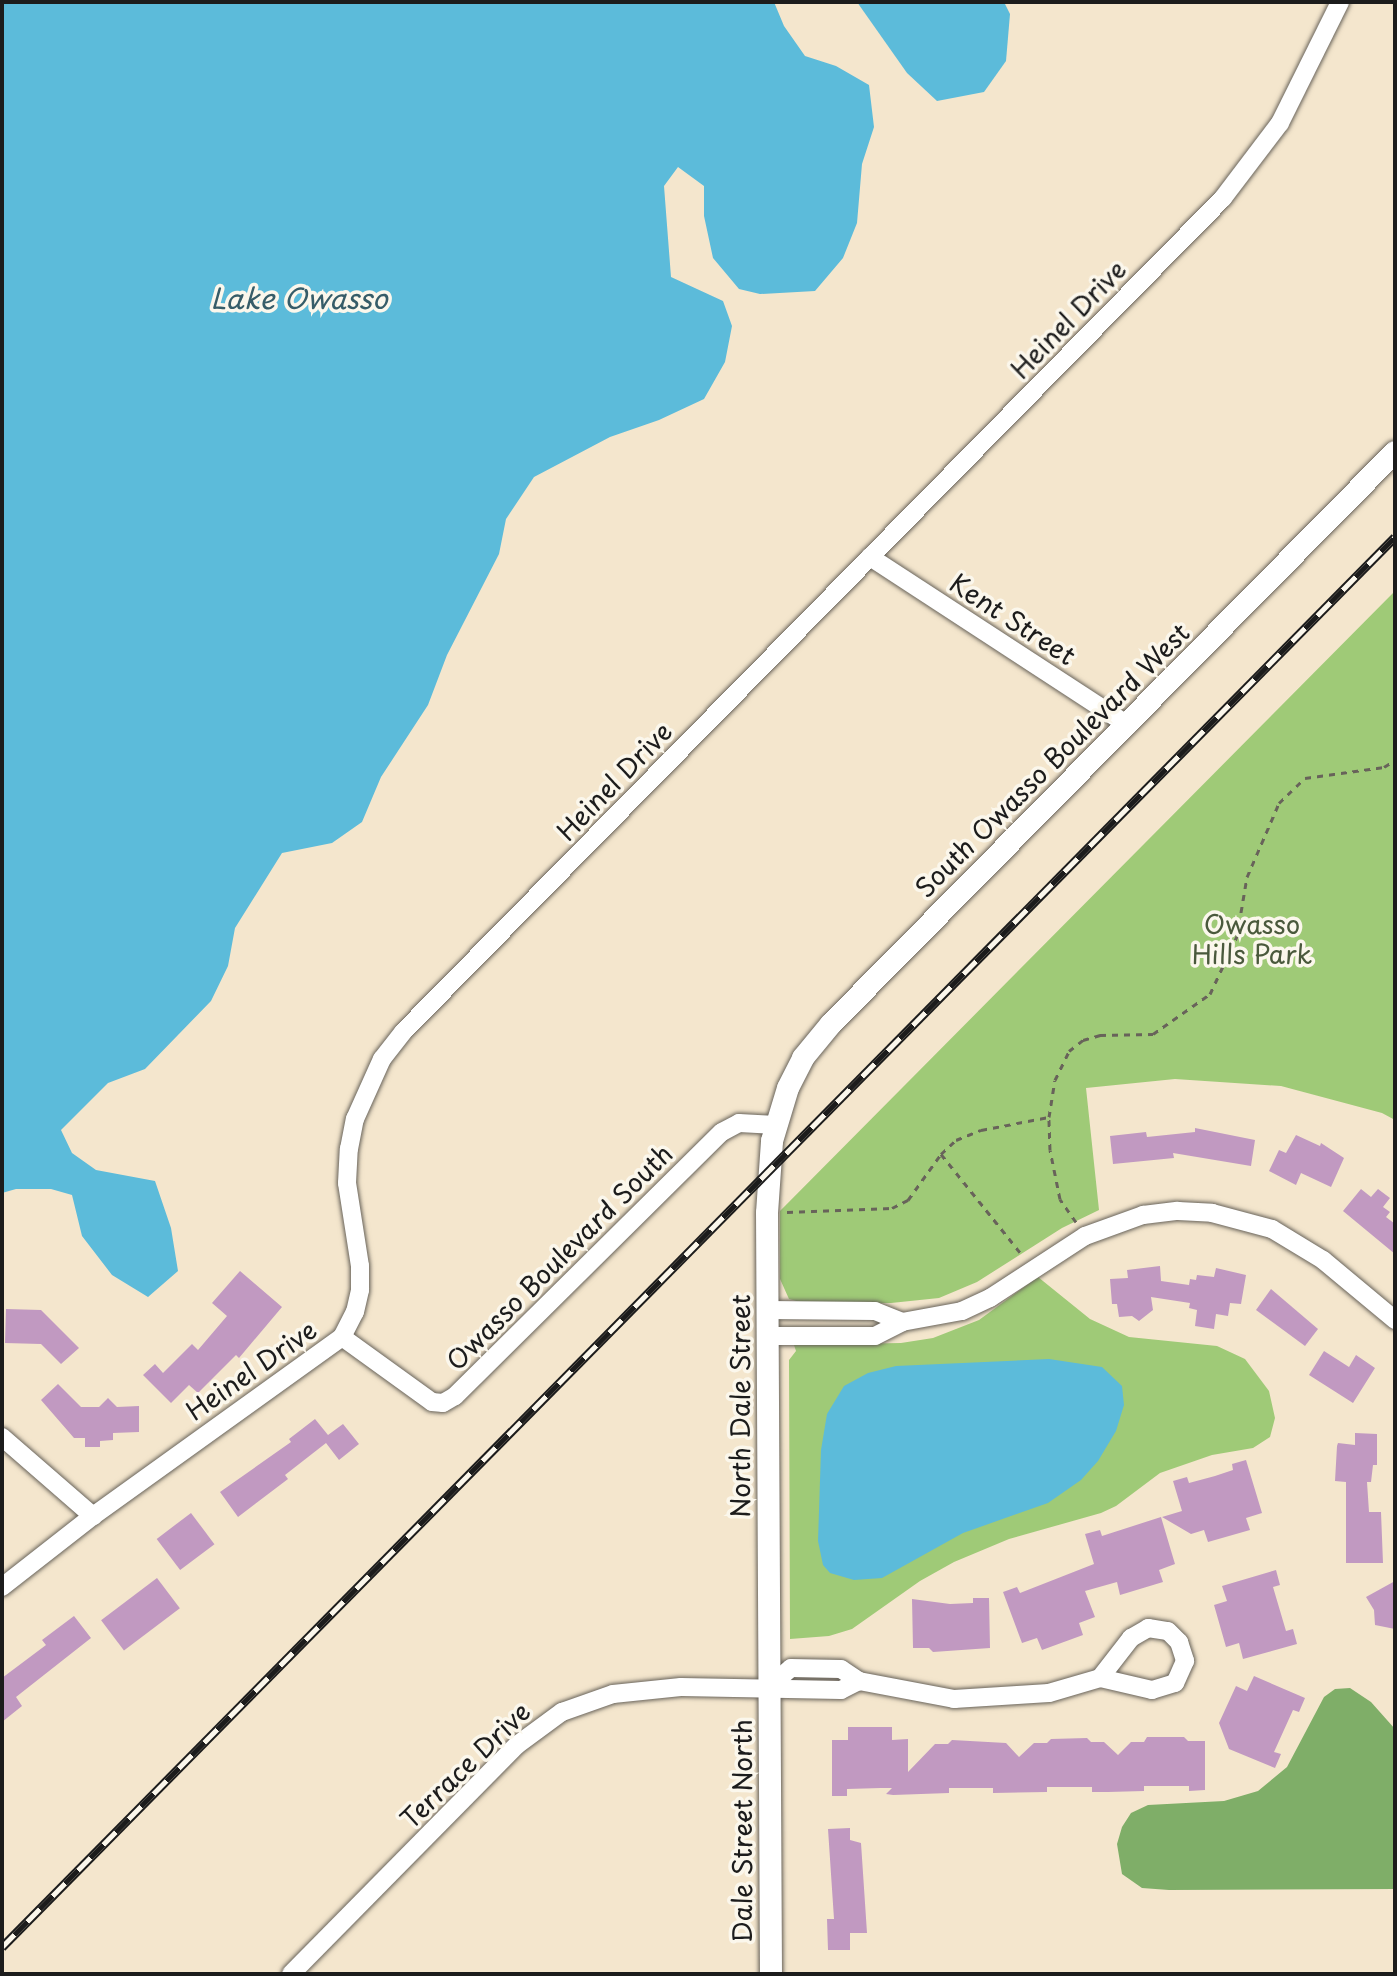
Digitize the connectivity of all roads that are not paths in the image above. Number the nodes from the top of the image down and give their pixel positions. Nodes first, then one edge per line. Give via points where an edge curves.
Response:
1 (1340, 2) edge
2 (1395, 452) edge
3 (870, 557) junction
4 (1128, 725) junction
5 (776, 1125) junction
6 (767, 1310) junction
7 (1395, 1320) edge
8 (902, 1322) junction
9 (768, 1336) junction
10 (342, 1337) junction
11 (2, 1437) edge
12 (93, 1516) junction
13 (2, 1587) edge
14 (1100, 1678) junction
15 (769, 1687) junction
16 (291, 1974) edge
17 (771, 1974) edge

1 - 3 street, Heinel Drive via 1293,100 1223,198
2 - 4 street, South Owasso Boulevard West
3 - 4 street, Kent Street
3 - 10 street, Heinel Drive via 382,1059 359,1108 349,1149 347,1183 360,1290
4 - 5 street, South Owasso Boulevard West via 819,1037 792,1077
5 - 6 street, North Dale Street via 767,1213
5 - 10 street, Owasso Boulevard South via 739,1123 722,1132 443,1403 432,1402
6 - 8 street via 875,1311
6 - 9 street, North Dale Street
7 - 8 street via 1299,1243 1242,1219 1178,1211 1143,1215 1085,1236 962,1311
8 - 9 street via 875,1336
9 - 15 street, North Dale Street
10 - 12 street, Heinel Drive
11 - 12 street
12 - 13 street, Heinel Drive
14 - 14 street via 1165,1689 1182,1672 1183,1651 1168,1631 1143,1629
14 - 15 street via 1049,1693 962,1699 859,1681 841,1669 791,1668
15 - 16 street, Terrace Drive via 613,1694 562,1712 517,1745
15 - 17 street, Dale Street North

